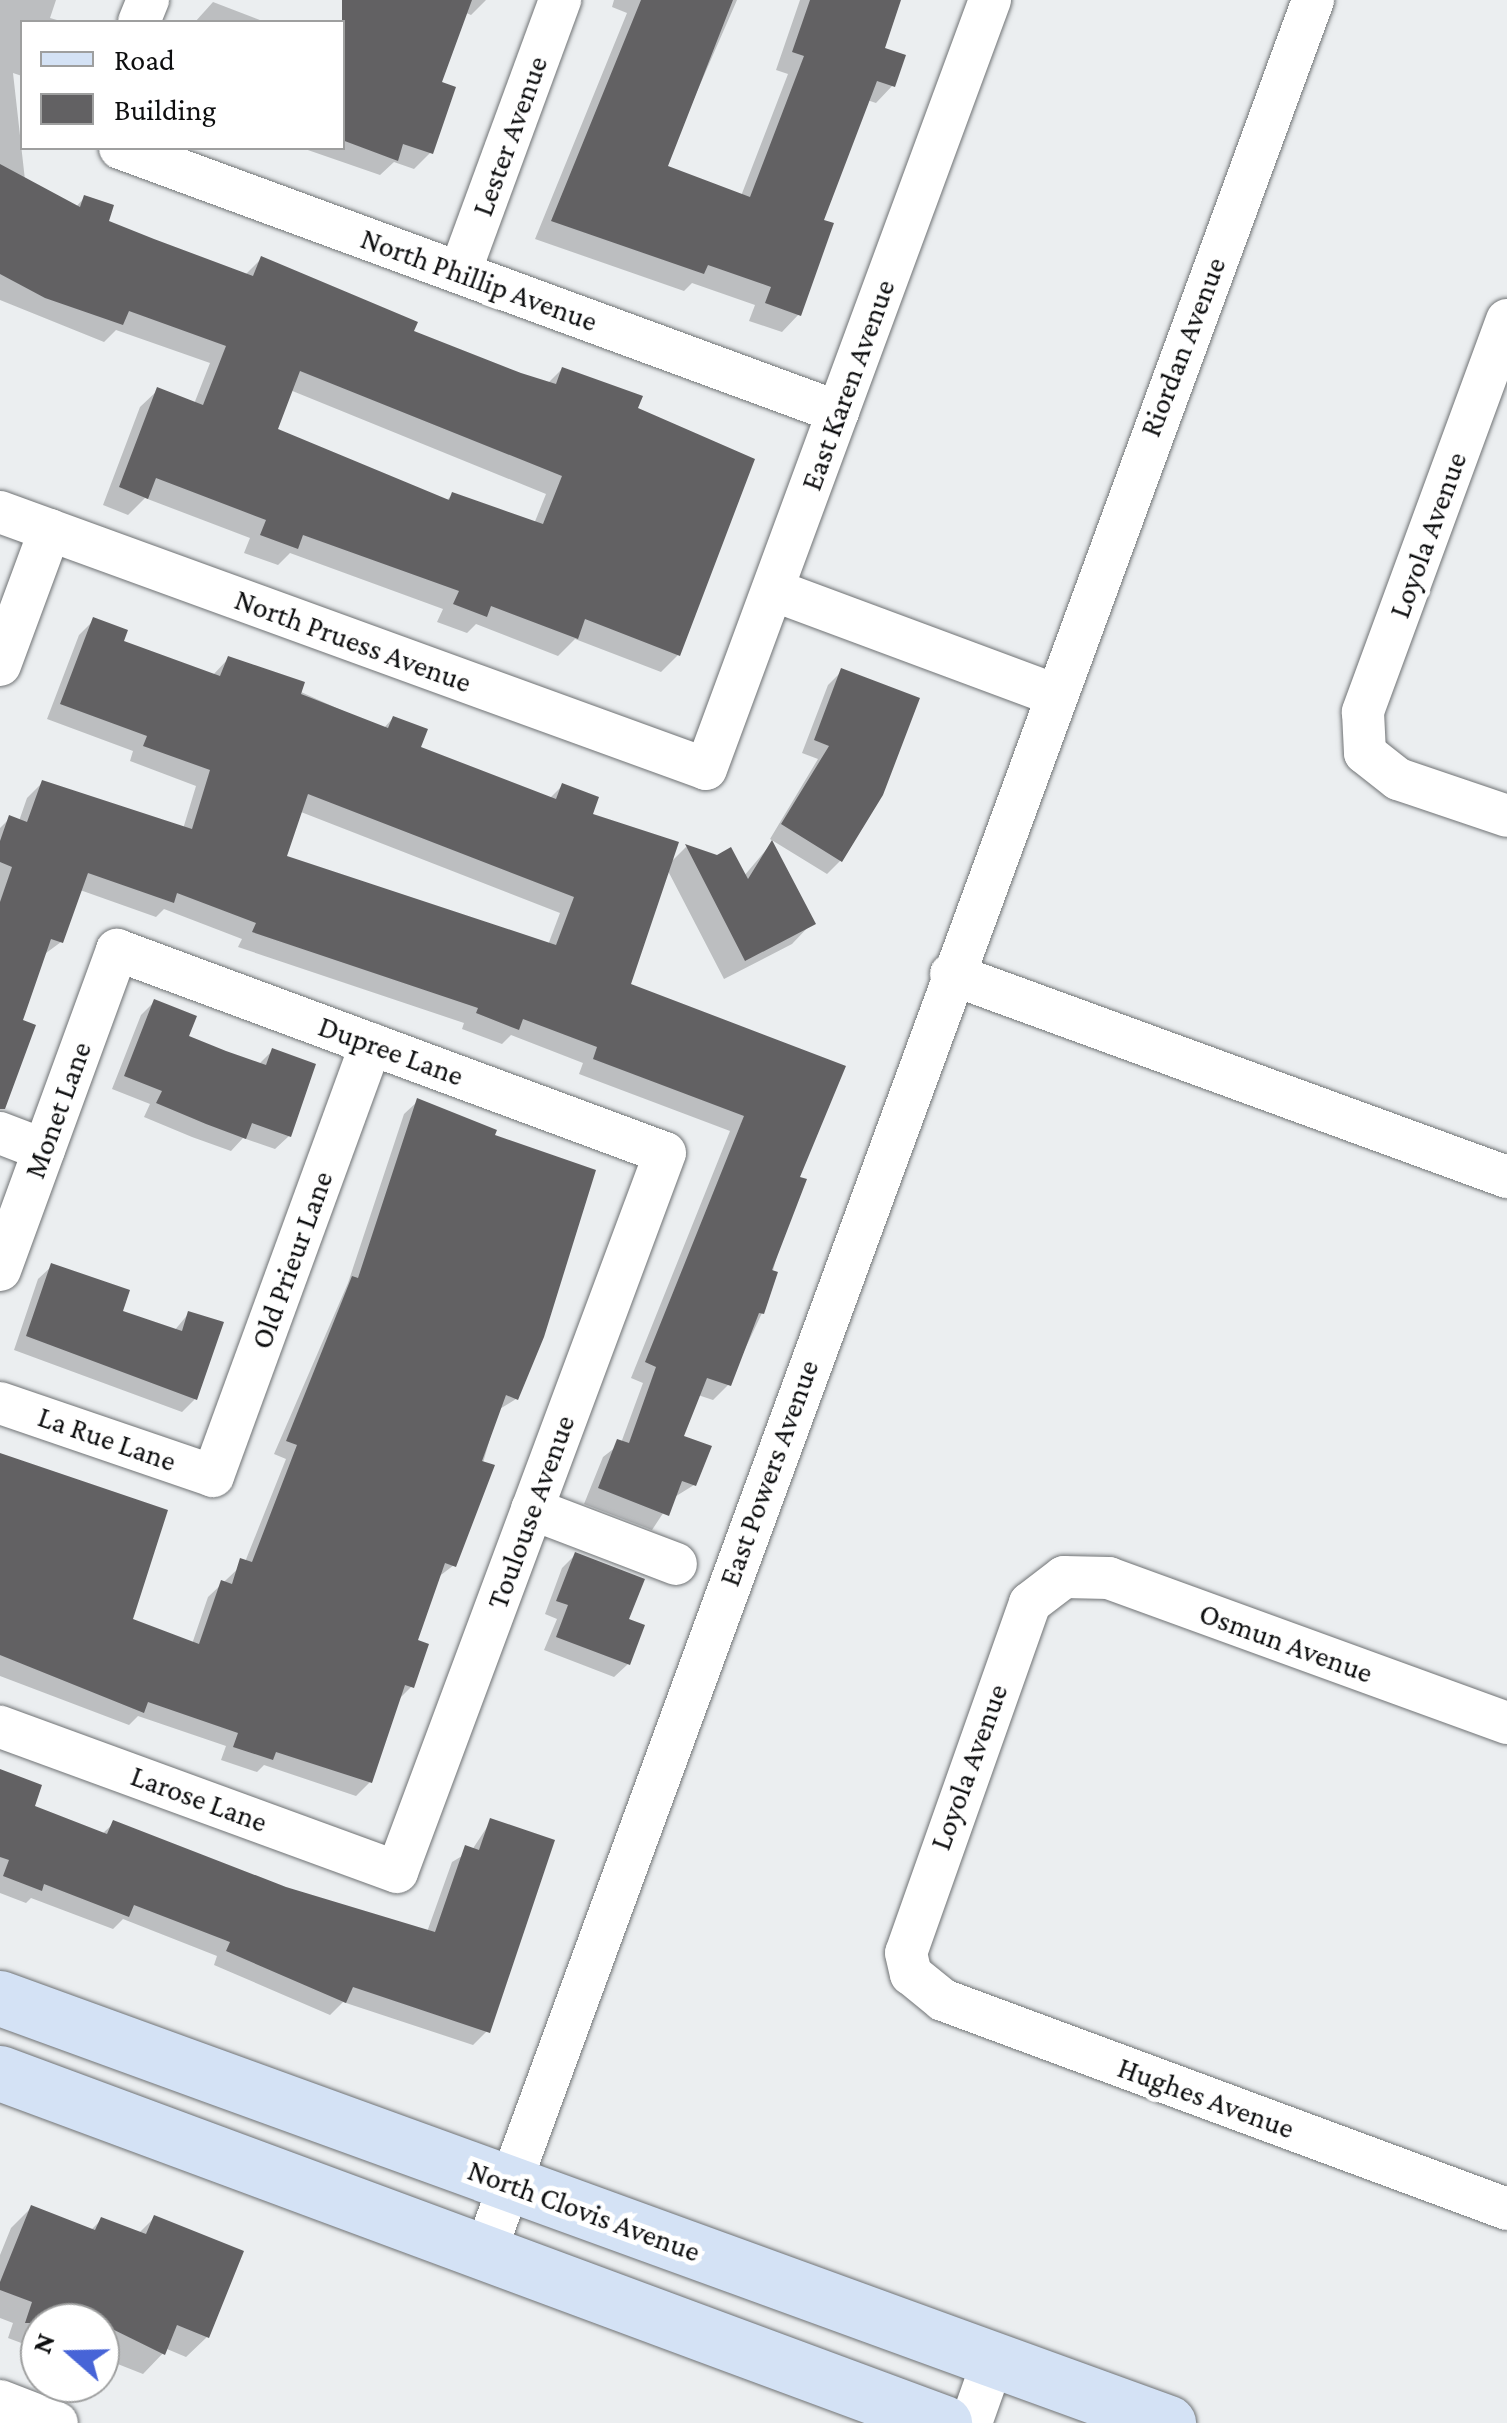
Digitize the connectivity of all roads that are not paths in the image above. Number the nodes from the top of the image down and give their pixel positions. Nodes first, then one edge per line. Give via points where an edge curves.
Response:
1 (560, 0) edge
2 (990, 0) edge
3 (1313, 0) edge
4 (125, 150) edge
5 (460, 272) junction
6 (1507, 320) edge
7 (838, 412) junction
8 (0, 512) edge
9 (50, 530) junction
10 (772, 590) junction
11 (0, 665) edge
12 (1053, 694) junction
13 (706, 769) joint
14 (1507, 816) edge
15 (117, 950) joint
16 (951, 974) junction
17 (371, 1044) junction
18 (0, 1133) edge
19 (44, 1150) junction
20 (664, 1153) joint
21 (1507, 1177) edge
22 (14, 1186) edge
23 (0, 1270) edge
24 (0, 1402) edge
25 (213, 1476) joint
26 (532, 1509) junction
27 (676, 1564) dead end
28 (1064, 1577) joint
29 (1507, 1723) edge
30 (0, 1727) edge
31 (397, 1872) joint
32 (912, 1974) joint
33 (0, 1998) edge
34 (3, 2084) edge
35 (510, 2184) junction
36 (1507, 2209) edge
37 (485, 2252) junction
38 (994, 2361) junction
39 (0, 2401) edge
40 (57, 2423) edge
41 (944, 2423) edge
42 (971, 2423) edge
43 (1168, 2423) edge

1 - 5 street, Lester Avenue
2 - 7 street, East Karen Avenue
3 - 12 street, Riordan Avenue
4 - 5 street, North Phillip Avenue
5 - 7 street, North Phillip Avenue
6 - 14 street, Loyola Avenue via 1363,712 1365,753 1398,779
7 - 10 street, East Karen Avenue
8 - 9 street, North Pruess Avenue
9 - 11 street
9 - 13 street, North Pruess Avenue
10 - 12 street
10 - 13 street, East Karen Avenue
12 - 16 street, East Powers Avenue
15 - 17 street, Dupree Lane
15 - 19 street, Monet Lane
16 - 21 street
16 - 35 street, East Powers Avenue
17 - 20 street, Dupree Lane
17 - 25 street, Old Prieur Lane
18 - 19 street
19 - 22 street, Monet Lane
20 - 26 street, Toulouse Avenue
22 - 23 street, Monet Lane
24 - 25 street, La Rue Lane
26 - 27 street
26 - 31 street, Toulouse Avenue
28 - 29 street, Osmun Avenue via 1109,1578
28 - 32 street, Loyola Avenue via 1030,1603 909,1930
30 - 31 street, Larose Lane
32 - 36 street, Hughes Avenue via 943,2000
33 - 35 main road, North Clovis Avenue
34 - 37 main road
35 - 37 street, East Powers Avenue
35 - 38 main road, North Clovis Avenue
37 - 41 main road
38 - 42 street
38 - 43 main road, North Clovis Avenue
39 - 40 street

